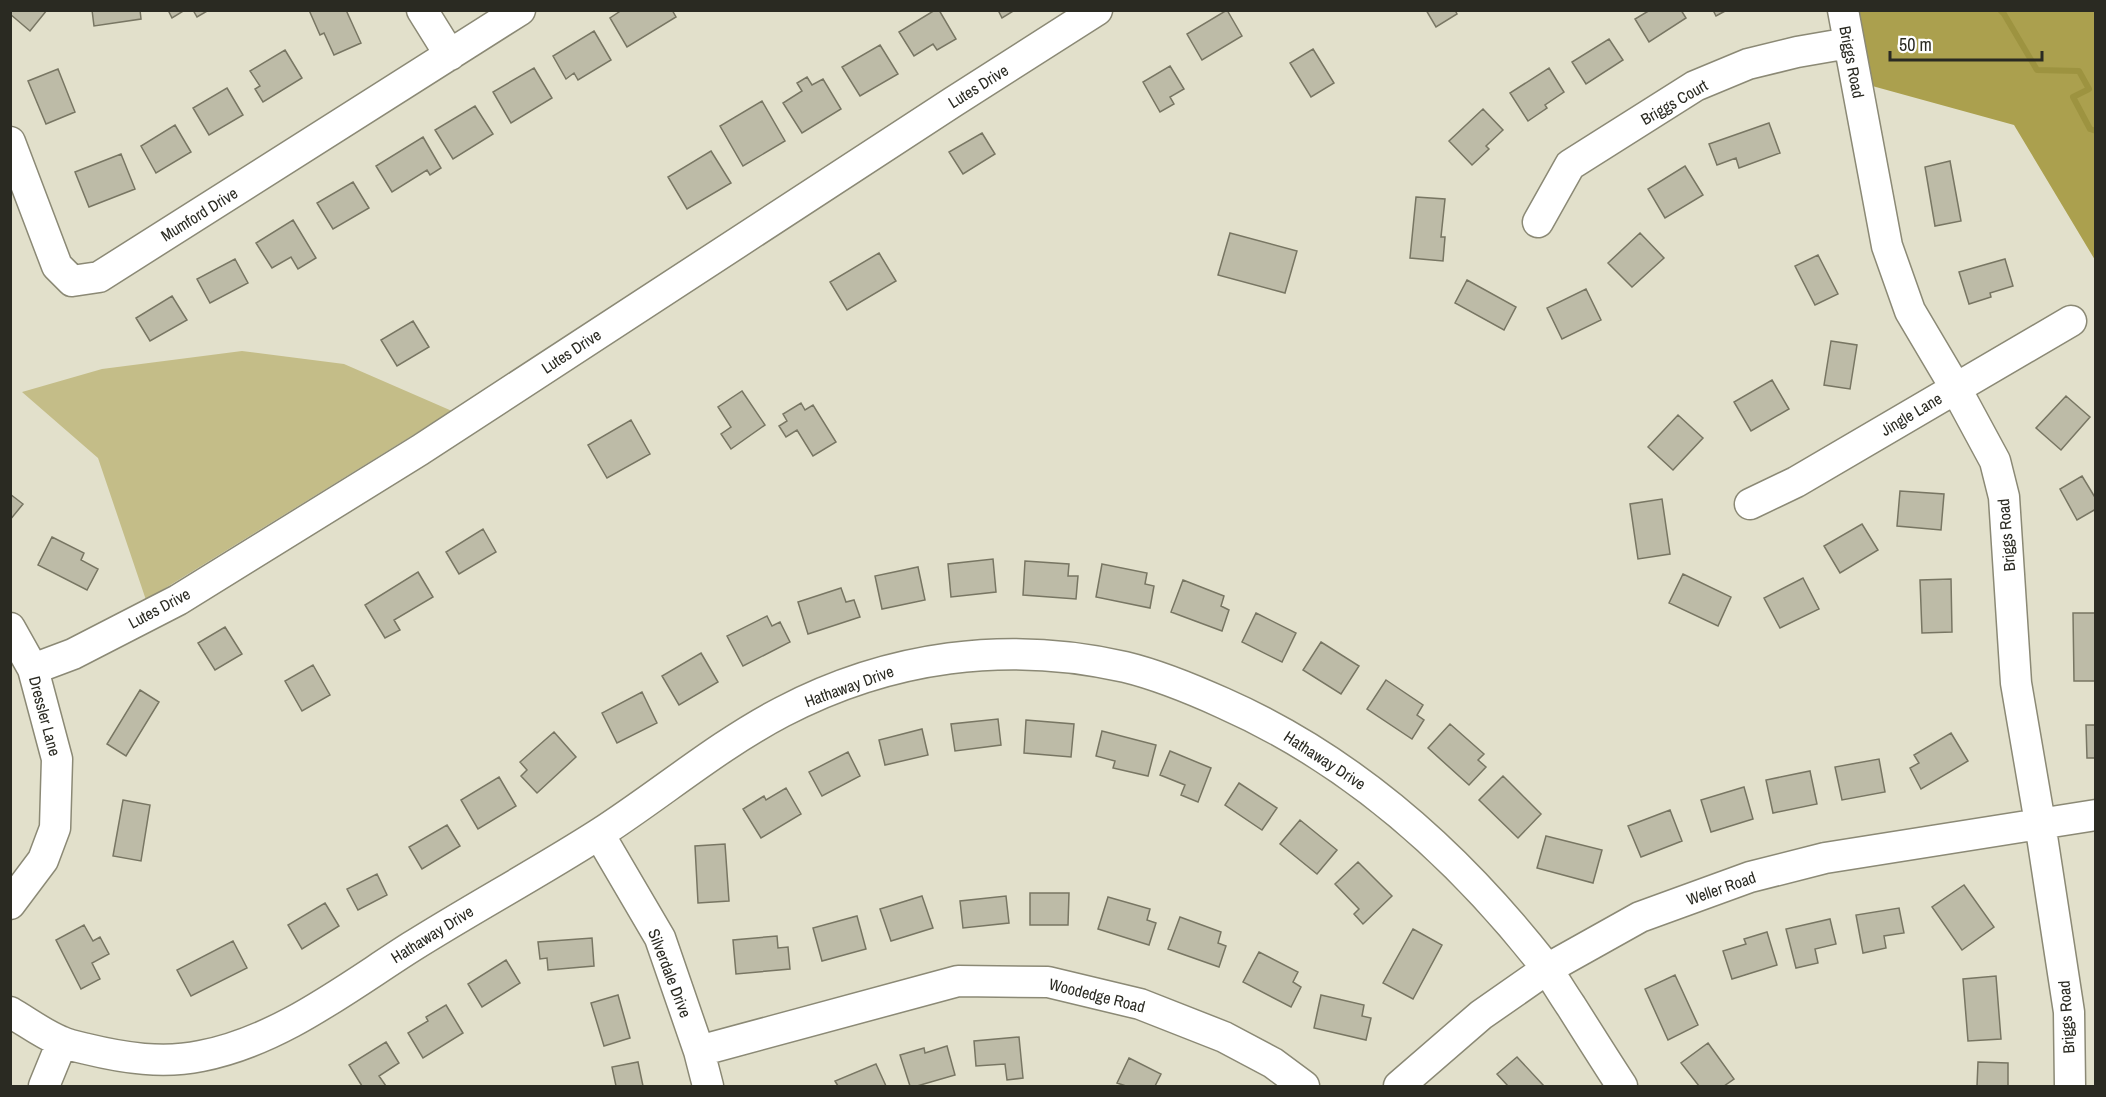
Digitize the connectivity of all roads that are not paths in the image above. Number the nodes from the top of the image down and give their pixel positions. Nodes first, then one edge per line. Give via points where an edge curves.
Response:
1 (422, 10) edge
2 (520, 10) edge
3 (1097, 10) edge
4 (1843, 10) edge
5 (1849, 43) junction
6 (450, 55) junction
7 (10, 142) edge
8 (1538, 222) dead end
9 (2071, 321) dead end
10 (1955, 387) junction
11 (1750, 504) dead end
12 (10, 628) edge
13 (33, 669) junction
14 (2096, 815) edge
15 (2040, 823) junction
16 (599, 834) junction
17 (10, 904) edge
18 (1547, 969) junction
19 (10, 1012) edge
20 (62, 1042) junction
21 (699, 1051) junction
22 (44, 1086) edge
23 (708, 1086) edge
24 (1304, 1086) edge
25 (1399, 1086) edge
26 (1622, 1086) edge
27 (2070, 1086) edge

1 - 6 street
2 - 6 street
3 - 13 street, Lutes Drive via 420,450 188,594 73,654
4 - 5 street, Briggs Road
5 - 8 street, Briggs Court via 1748,64 1695,86 1570,165
5 - 10 street, Briggs Road via 1887,246 1910,311
6 - 7 street, Mumford Drive via 99,277 72,281 57,266
9 - 10 street, Jingle Lane
10 - 11 street, Jingle Lane via 1796,482
10 - 15 street, Briggs Road via 1995,462 2004,497 2016,683
12 - 13 street, Dressler Lane
13 - 17 street, Dressler Lane via 57,759 55,828 43,860
14 - 15 street, Weller Road
15 - 18 street, Weller Road via 1825,858 1750,877 1640,917
15 - 27 street, Briggs Road via 2069,1012
16 - 18 street, Hathaway Drive via 725,746 783,711 837,688 941,658 991,653 1060,656 1127,667 1190,688 1258,718 1325,757 1370,789 1438,848
16 - 20 street, Hathaway Drive via 461,915 300,1018 234,1048 196,1057 159,1059 122,1057
16 - 21 street, Silverdale Drive via 660,938
18 - 25 street, Weller Road via 1481,1014
18 - 26 street, Hathaway Drive
19 - 20 street, Hathaway Drive
20 - 22 street
21 - 23 street, Silverdale Drive
21 - 24 street, Woodedge Road via 958,981 1048,982 1140,1004 1224,1037 1273,1063

